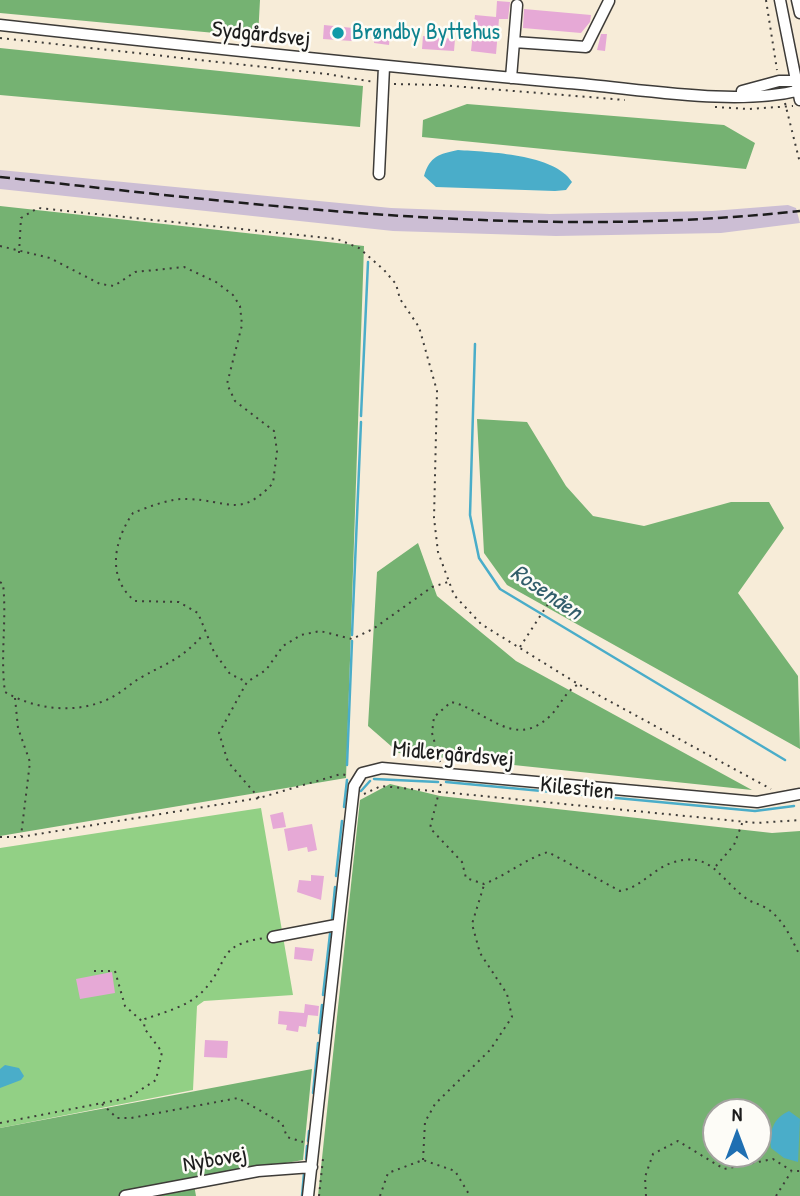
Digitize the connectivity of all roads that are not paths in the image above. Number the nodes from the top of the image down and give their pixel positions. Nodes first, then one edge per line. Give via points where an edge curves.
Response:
1 (780, 0) edge
2 (797, 0) edge
3 (610, 1) edge
4 (517, 5) dead end
5 (800, 13) edge
6 (0, 25) edge
7 (514, 42) junction
8 (384, 67) junction
9 (511, 78) junction
10 (799, 87) edge
11 (728, 95) junction
12 (379, 174) dead end
13 (796, 796) edge
14 (336, 925) junction
15 (272, 937) road end
16 (312, 1167) junction
17 (125, 1196) edge
18 (308, 1196) edge

1 - 10 street
2 - 5 street
3 - 7 street via 586,47
4 - 7 street
6 - 8 street, Sydgårdsvej
7 - 9 street
8 - 9 street, Sydgårdsvej
8 - 12 street
9 - 11 street, Sydgårdsvej
10 - 11 street, Sydgårdsvej via 773,95
10 - 11 street, Sydgårdsvej via 779,81
13 - 14 street, Midlergårdsvej via 757,802 372,769 357,778 352,799
14 - 15 street
14 - 16 street
16 - 17 street, Nybovej via 258,1171
16 - 18 street

